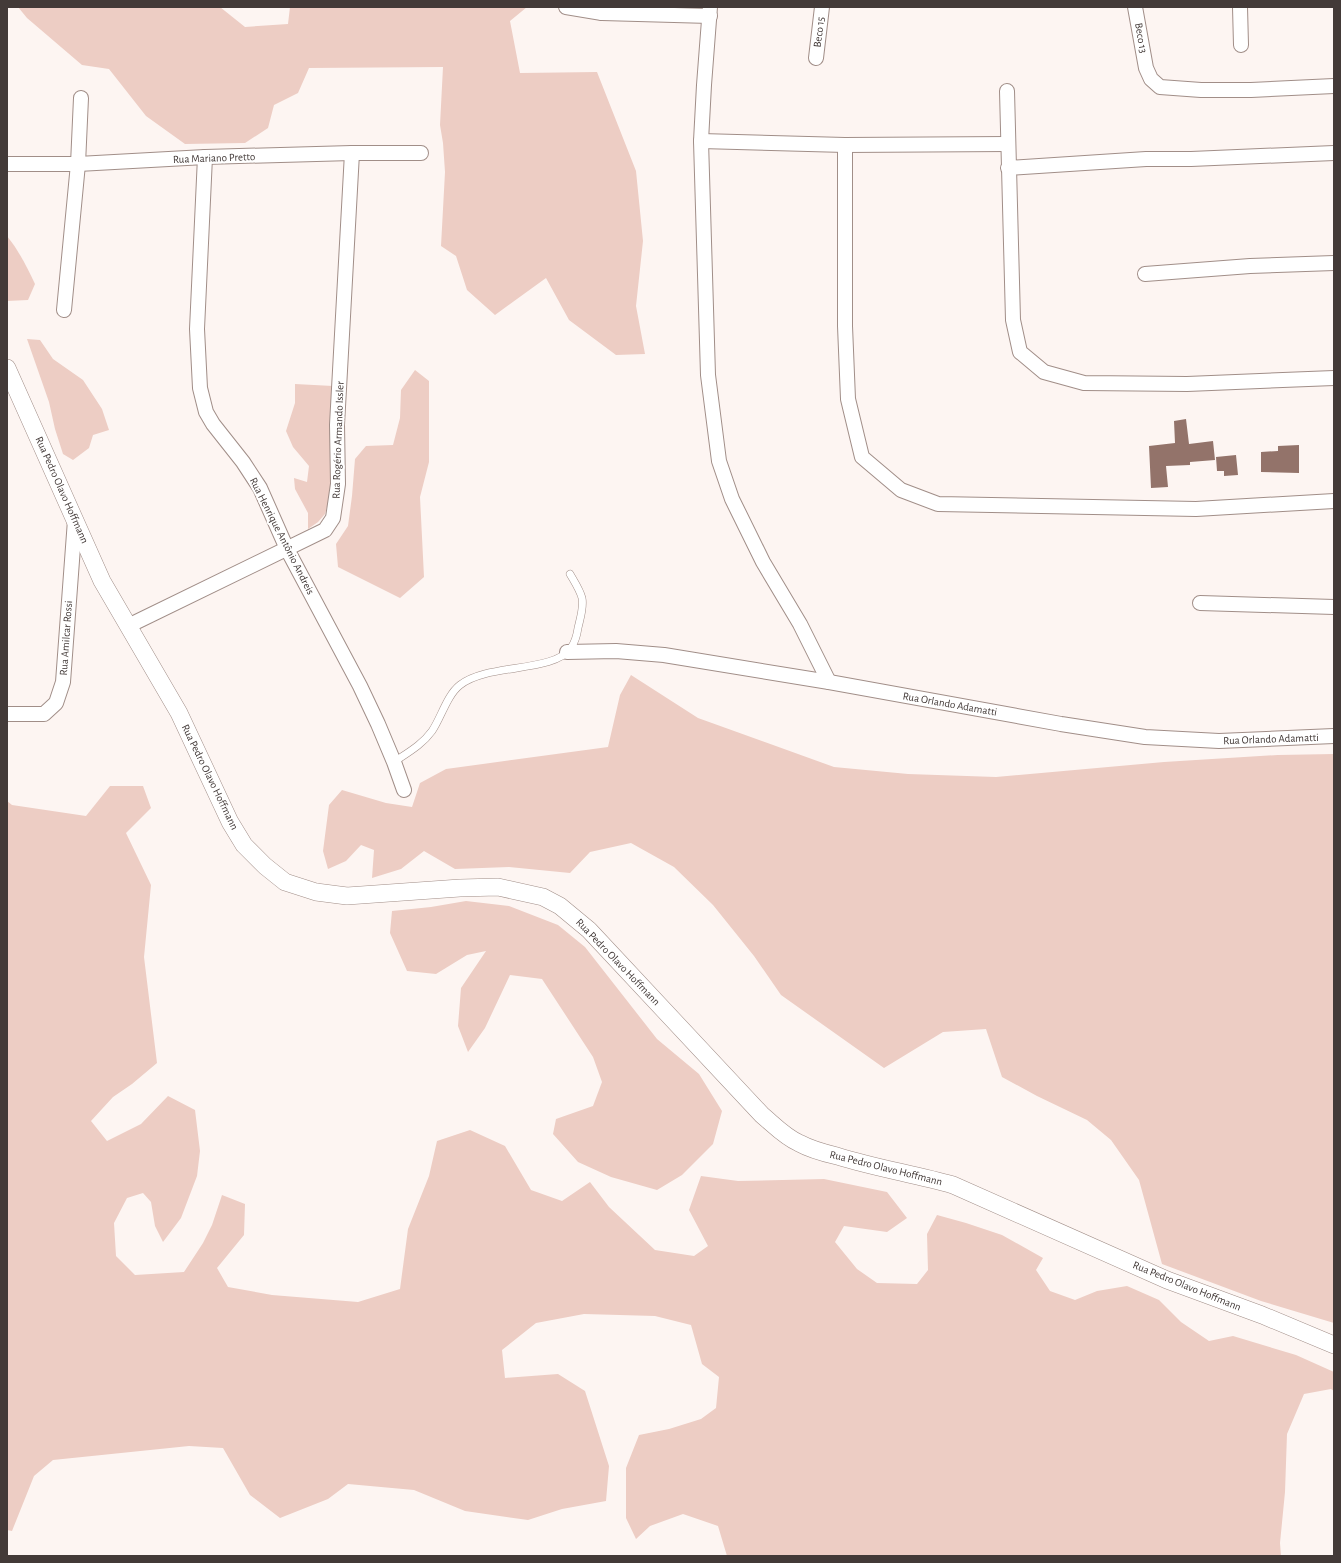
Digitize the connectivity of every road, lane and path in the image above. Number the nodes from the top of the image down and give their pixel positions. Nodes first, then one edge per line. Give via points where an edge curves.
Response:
1 (566, 7) edge
2 (822, 7) edge
3 (1135, 7) edge
4 (1240, 7) edge
5 (602, 10) edge
6 (710, 11) edge
7 (1241, 45) dead end
8 (816, 58) dead end
9 (1334, 86) edge
10 (1007, 91) dead end
11 (81, 98) dead end
12 (701, 142) junction
13 (1008, 144) junction
14 (846, 145) junction
15 (352, 153) junction
16 (421, 153) dead end
17 (1334, 153) edge
18 (206, 157) junction
19 (7, 164) edge
20 (78, 164) junction
21 (1008, 168) junction
22 (1334, 263) edge
23 (1145, 274) dead end
24 (64, 310) dead end
25 (7, 368) edge
26 (1334, 378) edge
27 (1334, 501) edge
28 (75, 518) junction
29 (287, 549) junction
30 (570, 574) dead end
31 (1200, 603) dead end
32 (1334, 607) edge
33 (128, 626) junction
34 (567, 652) junction
35 (829, 682) junction
36 (7, 714) edge
37 (1334, 736) edge
38 (394, 762) junction
39 (404, 790) dead end
40 (1334, 1345) edge

1 - 5 street
2 - 8 street, Beco 15
3 - 9 street, Beco 13 via 1146,68 1151,79 1160,87 1251,90
4 - 7 street
5 - 6 street
6 - 12 street
10 - 13 street
11 - 20 street
12 - 14 street
12 - 35 street via 708,375 719,461 732,499 759,555 800,624
13 - 14 street
13 - 21 street
14 - 27 street via 845,326 848,399 862,457 901,490 938,504 1196,508
15 - 16 street, Rua Mariano Pretto
15 - 18 street, Rua Mariano Pretto
15 - 29 street, Rua Rogério Armando Issler via 335,507 325,530
17 - 21 street via 1146,159
18 - 20 street, Rua Mariano Pretto
18 - 29 street, Rua Henrique Antônio Andreis via 197,329 200,388 206,412 260,488
19 - 20 street, Rua Mariano Pretto
20 - 24 street
21 - 26 street via 1013,320 1020,352 1044,372 1084,383 1187,384
22 - 23 street
25 - 28 street, Rua Pedro Olavo Hoffmann
28 - 33 street, Rua Pedro Olavo Hoffmann via 102,581
28 - 36 street, Rua Amilcar Rossi via 63,682 56,702 44,714
29 - 33 street, Rua Rogério Armando Issler
29 - 38 street, Rua Henrique Antônio Andreis via 360,686
30 - 34 lane via 582,598 582,606 576,637
31 - 32 street
33 - 40 street, Rua Pedro Olavo Hoffmann via 179,713 230,822 244,845 285,882 316,892 347,896 498,886 543,898 560,906 589,930 762,1115 783,1134 825,1153 865,1165 953,1185 1167,1280
34 - 35 street, Rua Orlando Adamatti via 616,651 664,655
34 - 38 lane, Rua Orlando Adamatti via 543,663 475,676 459,686 431,732 414,749
35 - 37 street, Rua Orlando Adamatti via 1145,737 1219,741
38 - 39 street, Rua Henrique Antônio Andreis

